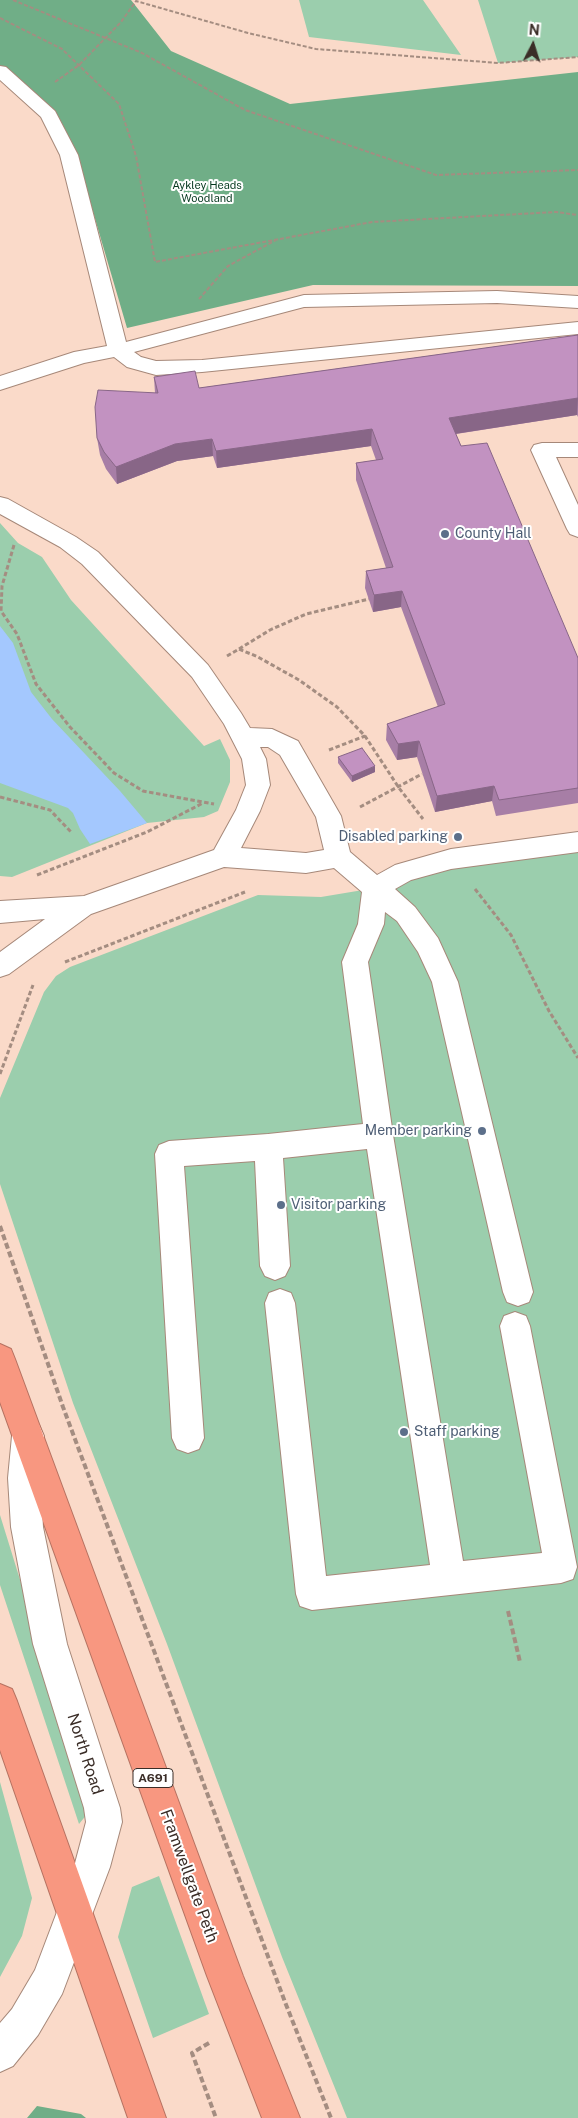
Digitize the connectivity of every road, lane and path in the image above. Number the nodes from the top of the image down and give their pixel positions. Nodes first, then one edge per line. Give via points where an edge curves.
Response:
1 (13, 0) edge
2 (0, 18) edge
3 (105, 38) junction
4 (578, 57) edge
5 (79, 65) junction
6 (0, 71) edge
7 (32, 98) junction
8 (578, 170) edge
9 (578, 215) edge
10 (278, 239) junction
11 (199, 298) dead end
12 (578, 302) edge
13 (578, 328) edge
14 (118, 350) junction
15 (0, 383) edge
16 (578, 450) edge
17 (5, 507) edge
18 (578, 529) edge
19 (369, 599) edge
20 (1, 600) edge
21 (239, 650) junction
22 (200, 670) junction
23 (366, 736) junction
24 (244, 737) junction
25 (341, 747) dead end
26 (422, 774) edge
27 (399, 788) junction
28 (0, 797) edge
29 (204, 802) junction
30 (356, 808) dead end
31 (248, 811) junction
32 (423, 819) dead end
33 (71, 832) dead end
34 (578, 842) edge
35 (223, 857) junction
36 (339, 857) junction
37 (451, 859) junction
38 (272, 862) junction
39 (33, 877) dead end
40 (375, 888) junction
41 (84, 906) junction
42 (0, 912) edge
43 (60, 964) dead end
44 (0, 966) edge
45 (34, 979) dead end
46 (578, 1058) edge
47 (0, 1074) edge
48 (379, 1136) junction
49 (268, 1147) junction
50 (0, 1226) edge
51 (275, 1266) dead end
52 (518, 1292) dead end
53 (280, 1303) dead end
54 (515, 1326) dead end
55 (0, 1359) edge
56 (28, 1436) junction
57 (188, 1438) dead end
58 (500, 1574) junction
59 (449, 1579) junction
60 (520, 1662) dead end
61 (0, 1701) edge
62 (74, 1914) junction
63 (0, 2052) edge
64 (147, 2118) edge
65 (281, 2118) edge
66 (331, 2118) edge

1 - 3 path
2 - 5 path via 62,48
3 - 4 path via 136,1 316,49 498,63
3 - 5 path
3 - 8 path via 142,53 245,110 436,175
5 - 7 path
5 - 10 path via 119,104 136,156 155,262
6 - 7 street
7 - 14 street via 50,115 69,155
9 - 10 path via 556,212 372,222
10 - 11 path via 228,266
12 - 14 street via 497,297 304,301
13 - 14 street via 192,367 156,368 134,362
14 - 15 street via 81,357
16 - 18 street via 542,450
17 - 20 path via 15,540
17 - 22 street via 90,558
19 - 21 path via 306,614 270,630
20 - 29 path via 1,611 17,634 36,684 70,727 114,772 142,791
21 - 22 path
21 - 23 path via 299,680 337,708
22 - 24 street
23 - 25 path
23 - 27 path
24 - 31 street via 254,759 258,785
24 - 36 street via 272,738 289,748 328,816
26 - 27 path
27 - 30 path
27 - 32 path
28 - 33 path via 50,810
29 - 31 path
29 - 39 path via 147,832
31 - 35 street
34 - 37 street
35 - 38 street
35 - 41 street
36 - 38 street via 306,864
36 - 40 street
37 - 40 street via 404,872
37 - 46 path via 512,935 548,1011
38 - 43 path via 260,887
40 - 48 street via 371,924 355,962
40 - 52 street via 406,914 429,946 445,982
41 - 42 street
41 - 44 street
45 - 47 path
48 - 49 street
48 - 59 street
49 - 51 street
49 - 57 street via 169,1154
50 - 66 path via 70,1426
53 - 59 street via 312,1594
54 - 58 street via 560,1567
55 - 56 highway, A691
56 - 62 street, North Road via 24,1478 27,1526 37,1584 50,1644 104,1822 92,1867
56 - 65 highway, Framwellgate Peth / A691 via 225,1976
58 - 59 street
58 - 60 path
61 - 62 highway
62 - 63 street, North Road via 38,2002
62 - 64 highway

